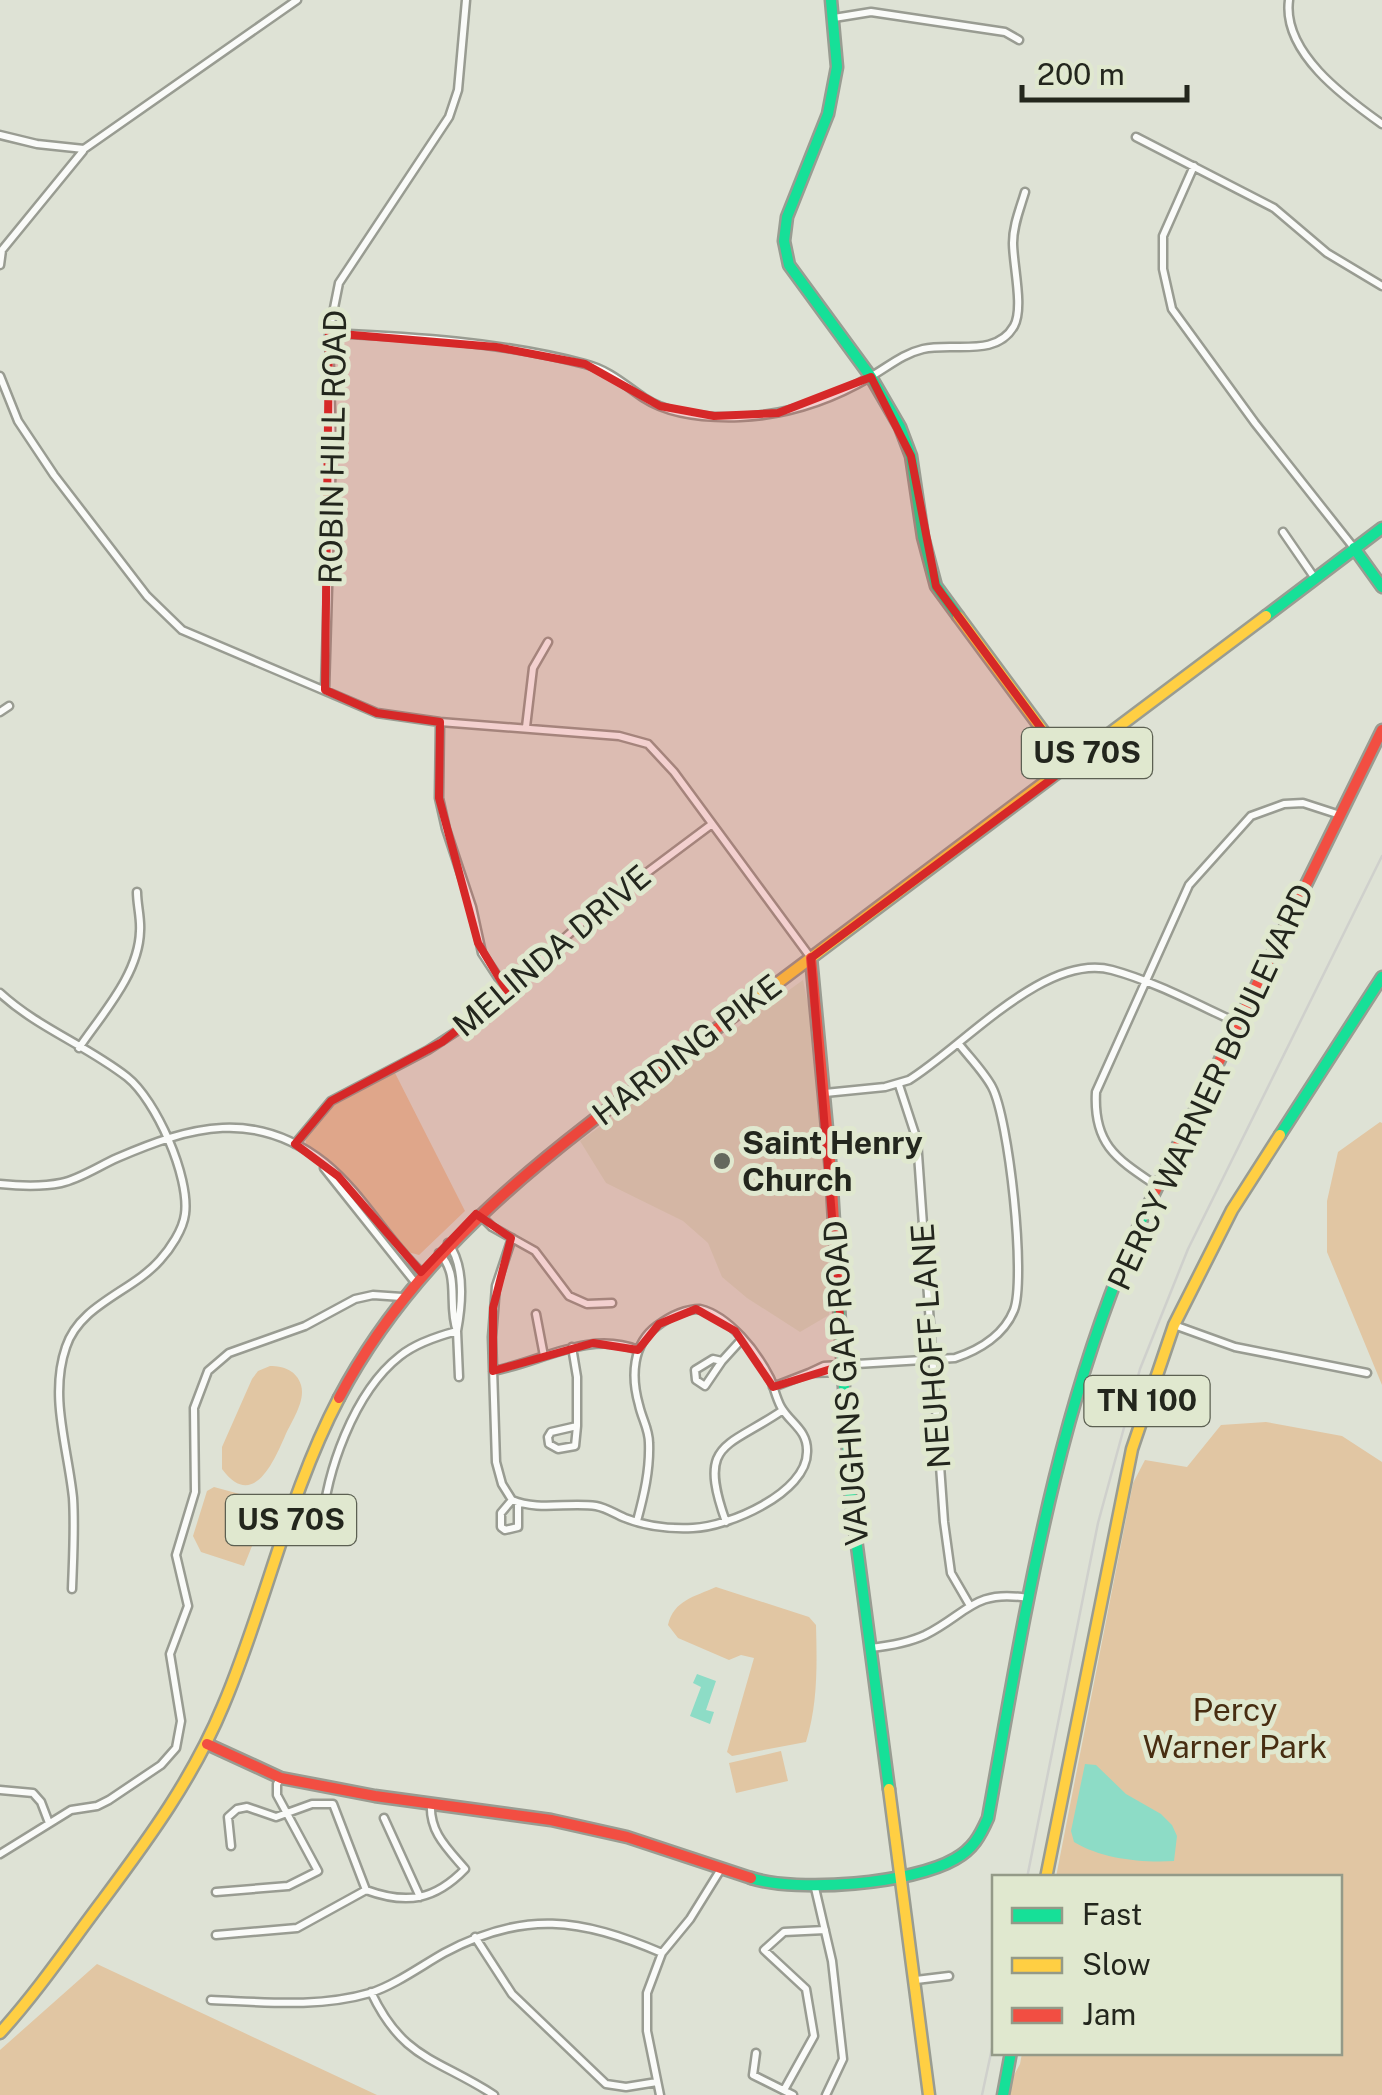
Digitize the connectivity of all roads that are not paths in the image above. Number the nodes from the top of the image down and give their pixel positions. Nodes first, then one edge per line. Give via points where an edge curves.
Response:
1 (297, 0) edge
2 (466, 0) edge
3 (830, 0) edge
4 (1289, 0) edge
5 (834, 18) junction
6 (1019, 40) dead end
7 (1382, 124) edge
8 (0, 136) edge
9 (1136, 137) dead end
10 (84, 149) junction
11 (1194, 166) junction
12 (1026, 192) dead end
13 (0, 265) edge
14 (1382, 286) edge
15 (329, 333) junction
16 (0, 376) edge
17 (871, 377) junction
18 (1382, 528) edge
19 (1283, 532) dead end
20 (1354, 548) junction
21 (1314, 577) junction
22 (1382, 587) edge
23 (548, 642) dead end
24 (324, 690) junction
25 (9, 706) dead end
26 (0, 712) edge
27 (440, 722) junction
28 (526, 727) junction
29 (1382, 730) edge
30 (1069, 766) junction
31 (1340, 815) junction
32 (712, 824) junction
33 (136, 892) dead end
34 (811, 958) junction
35 (1382, 978) edge
36 (1148, 982) junction
37 (507, 991) junction
38 (0, 992) edge
39 (1240, 1024) junction
40 (959, 1044) junction
41 (78, 1048) junction
42 (899, 1085) junction
43 (825, 1094) junction
44 (167, 1138) junction
45 (295, 1144) junction
46 (0, 1184) edge
47 (1157, 1186) junction
48 (478, 1212) junction
49 (512, 1238) junction
50 (448, 1243) junction
51 (438, 1252) junction
52 (418, 1277) junction
53 (402, 1297) junction
54 (612, 1303) dead end
55 (536, 1314) dead end
56 (1174, 1325) junction
57 (457, 1330) junction
58 (742, 1339) junction
59 (572, 1347) junction
60 (638, 1350) junction
61 (544, 1356) junction
62 (722, 1361) junction
63 (934, 1361) junction
64 (844, 1369) junction
65 (493, 1370) junction
66 (1367, 1374) dead end
67 (460, 1377) dead end
68 (773, 1386) junction
69 (783, 1410) junction
70 (577, 1426) junction
71 (637, 1521) junction
72 (726, 1522) junction
73 (322, 1530) dead end
74 (72, 1589) dead end
75 (1027, 1598) junction
76 (968, 1604) junction
77 (870, 1648) junction
78 (207, 1744) junction
79 (281, 1779) junction
80 (0, 1790) edge
81 (431, 1802) junction
82 (286, 1814) junction
83 (384, 1818) dead end
84 (49, 1824) junction
85 (231, 1846) dead end
86 (0, 1854) edge
87 (721, 1869) junction
88 (1047, 1875) edge
89 (901, 1877) junction
90 (815, 1888) junction
91 (366, 1890) junction
92 (216, 1892) dead end
93 (420, 1897) junction
94 (825, 1930) junction
95 (216, 1935) dead end
96 (475, 1936) junction
97 (662, 1952) junction
98 (949, 1976) dead end
99 (916, 1980) junction
100 (371, 1992) junction
101 (211, 2000) dead end
102 (0, 2033) edge
103 (756, 2053) dead end
104 (1010, 2055) edge
105 (656, 2082) junction
106 (784, 2090) junction
107 (494, 2095) edge
108 (660, 2095) edge
109 (793, 2095) edge
110 (826, 2095) edge
111 (929, 2095) edge
112 (1002, 2095) edge

1 - 10 street
2 - 15 street, ROBIN HILL ROAD via 450,117 339,283
3 - 5 street
4 - 7 street via 1287,14 1301,48 1336,88
5 - 6 street via 870,12 1005,32
5 - 17 street via 836,67 828,114 787,216 784,240 807,292
8 - 10 street
9 - 11 street
10 - 13 street via 2,250
11 - 14 street via 1274,208 1330,255
11 - 20 street via 1163,236 1172,309
12 - 17 street via 1013,240 1019,312 1014,326 987,346 905,354
15 - 17 street via 500,347 585,364 660,406 714,416 778,412
15 - 24 street, ROBIN HILL ROAD
16 - 24 street via 18,421 54,475 162,614 182,630
17 - 30 street via 911,456 936,586
18 - 20 street, HARDING PIKE / US 70S
19 - 21 street
20 - 21 street, HARDING PIKE / US 70S
20 - 22 street
21 - 30 street, HARDING PIKE / US 70S
23 - 28 street via 533,668
24 - 27 street via 378,713
25 - 26 street
27 - 28 street
27 - 37 street via 438,798 482,953
28 - 32 street via 648,744
29 - 31 street, PERCY WARNER BOULEVARD
30 - 34 street, HARDING PIKE / US 70S
31 - 36 street via 1303,803 1250,816 1190,885
31 - 39 street, PERCY WARNER BOULEVARD
32 - 34 street
32 - 37 street, MELINDA DRIVE via 604,904
33 - 41 street via 138,946 122,984
34 - 43 street, VAUGHNS GAP ROAD
34 - 48 street, HARDING PIKE / US 70S
35 - 56 street, TN 100 via 1232,1210
36 - 39 street
36 - 40 street via 1108,968 1064,972
36 - 47 street via 1096,1092 1095,1113 1100,1135 1118,1160
37 - 45 street, MELINDA DRIVE via 451,1036 332,1101
38 - 41 street
39 - 47 street, PERCY WARNER BOULEVARD
40 - 42 street
40 - 63 street via 992,1086 1004,1118 1018,1286 1014,1311 998,1334 976,1351
41 - 44 street via 132,1082
42 - 43 street
42 - 63 street, NEUHOFF LANE via 917,1140
43 - 64 street, VAUGHNS GAP ROAD
44 - 45 street via 238,1127
44 - 46 street via 65,1182
44 - 74 street via 184,1193 177,1234 148,1272 83,1321 67,1343 59,1375 73,1500
45 - 52 street via 350,1188
47 - 75 street, PERCY WARNER BOULEVARD via 1079,1389
48 - 49 street
48 - 50 street, HARDING PIKE / US 70S
49 - 54 street via 541,1258 569,1296 587,1304
49 - 65 street via 493,1308
50 - 51 street, HARDING PIKE / US 70S
50 - 57 street via 460,1271
51 - 52 street, HARDING PIKE / US 70S
51 - 57 street via 451,1271
52 - 53 street, HARDING PIKE / US 70S
53 - 78 street, HARDING PIKE / US 70S via 326,1427
53 - 84 street via 355,1299 305,1326 229,1353 208,1371 194,1408 195,1492 176,1555 188,1606 171,1647 177,1744 161,1766 109,1800
55 - 61 street
56 - 66 street via 1235,1347
56 - 88 street, TN 100 via 1132,1449
57 - 67 street
57 - 73 street via 402,1354 368,1395 330,1476
58 - 60 street via 719,1317 693,1309 659,1324
58 - 62 street
58 - 68 street
59 - 60 street via 604,1342
59 - 61 street
59 - 70 street
60 - 71 street via 638,1401 649,1454
61 - 65 street
62 - 62 street via 705,1386 694,1377 694,1370
63 - 64 street
63 - 76 street, NEUHOFF LANE via 951,1573
64 - 68 street
64 - 77 street, VAUGHNS GAP ROAD via 851,1500
65 - 71 street via 497,1469 515,1502 593,1506
68 - 69 street
69 - 72 street via 734,1440 715,1464
69 - 72 street via 806,1440 803,1468 768,1502
70 - 70 street via 575,1446 549,1444 552,1432
71 - 72 street via 682,1528
75 - 76 street via 986,1597
75 - 89 street, PERCY WARNER BOULEVARD via 988,1818 977,1842 958,1858
76 - 77 street via 924,1636
77 - 89 street, VAUGHNS GAP ROAD
78 - 79 street, PERCY WARNER BOULEVARD
78 - 102 street, US 70S via 157,1826
79 - 81 street, PERCY WARNER BOULEVARD
79 - 82 street
80 - 84 street via 33,1793
81 - 87 street, PERCY WARNER BOULEVARD via 627,1837
81 - 93 street via 436,1835 465,1869 442,1890
82 - 85 street via 232,1811
82 - 91 street via 333,1804
82 - 92 street via 318,1872 288,1886
83 - 93 street
84 - 86 street
87 - 90 street, PERCY WARNER BOULEVARD
87 - 97 street
89 - 90 street, PERCY WARNER BOULEVARD
89 - 99 street, VAUGHNS GAP ROAD
90 - 94 street
91 - 93 street
91 - 95 street via 297,1928
94 - 106 street via 784,1932 764,1950 806,1989 814,2036
94 - 110 street via 843,2059
96 - 97 street via 544,1922 613,1932
96 - 100 street
96 - 105 street via 512,1994 606,2084
97 - 105 street via 647,1994
98 - 99 street
99 - 111 street, VAUGHNS GAP ROAD
100 - 101 street via 297,2004
100 - 107 street via 400,2040
103 - 106 street via 752,2074
104 - 112 street
105 - 108 street
106 - 109 street

